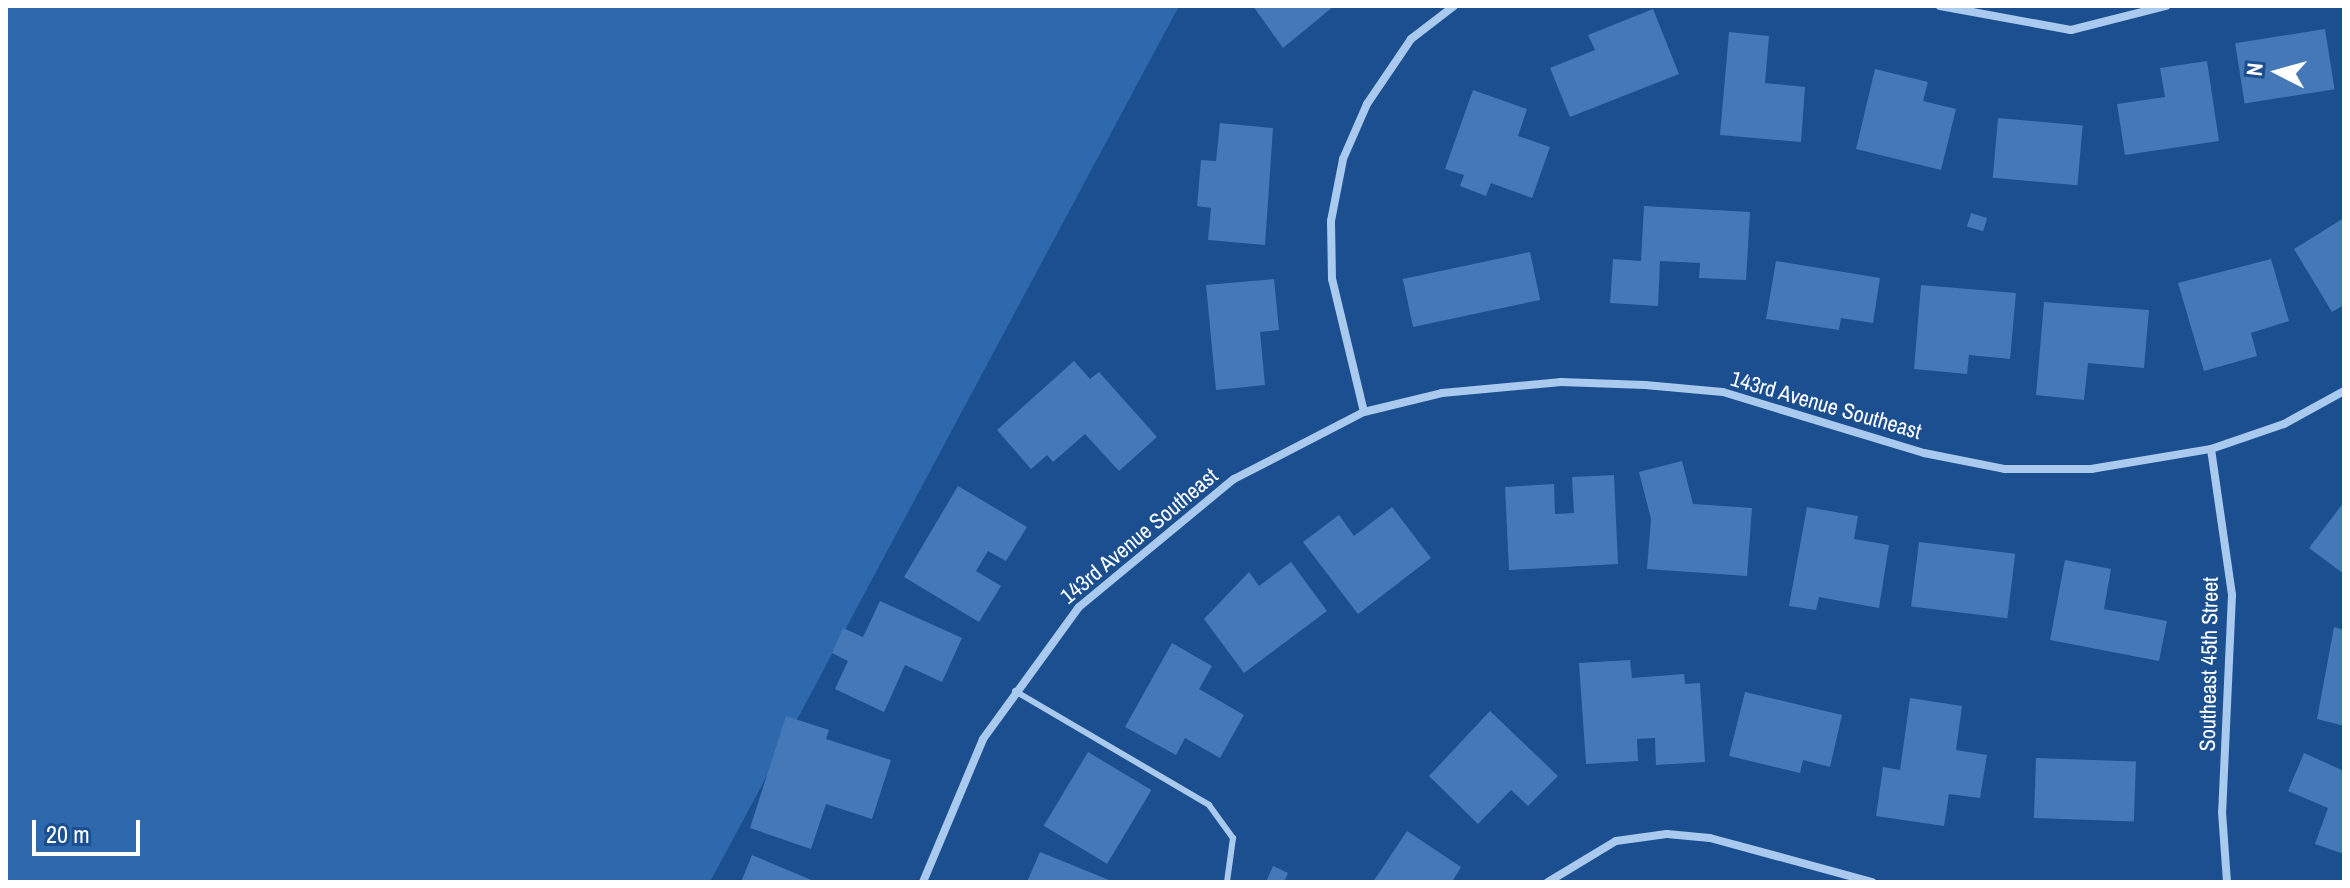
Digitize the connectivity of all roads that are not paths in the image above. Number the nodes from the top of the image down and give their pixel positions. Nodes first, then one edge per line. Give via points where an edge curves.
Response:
1 (1454, 6) edge
2 (1940, 6) edge
3 (2166, 6) edge
4 (2344, 391) edge
5 (1364, 412) junction
6 (2211, 449) junction
7 (1015, 691) junction
8 (923, 882) edge
9 (1227, 882) edge
10 (1548, 882) edge
11 (1872, 882) edge
12 (2227, 882) edge

1 - 5 street via 1411,39 1367,104 1343,159 1331,221 1332,279
2 - 3 street via 2071,30
4 - 6 street, 143rd Avenue Southeast via 2284,424
5 - 6 street, 143rd Avenue Southeast via 1442,393 1561,382 1645,385 1723,392 1924,453 2005,469 2091,469
5 - 7 street, 143rd Avenue Southeast via 1234,479 1155,540 1079,607
6 - 12 street, Southeast 45th Street via 2232,595 2222,812
7 - 8 street, 143rd Avenue Southeast via 983,739
7 - 9 lane via 1209,805 1233,838
10 - 11 street via 1616,841 1667,834 1710,838

